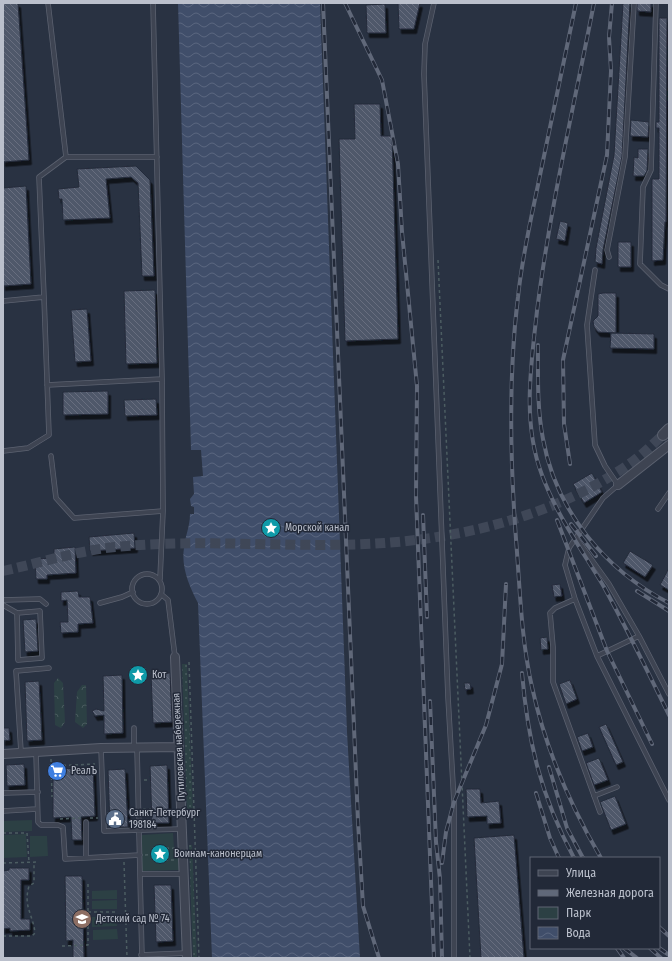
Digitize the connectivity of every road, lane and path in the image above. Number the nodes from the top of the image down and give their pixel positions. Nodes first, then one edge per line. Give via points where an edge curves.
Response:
1 (48, 3) edge
2 (153, 3) edge
3 (434, 3) edge
4 (634, 3) edge
5 (656, 3) edge
6 (66, 157) junction
7 (157, 157) junction
8 (608, 257) dead end
9 (438, 258) dead end
10 (595, 270) dead end
11 (669, 289) edge
12 (44, 297) junction
13 (3, 301) edge
14 (162, 379) junction
15 (47, 385) junction
16 (669, 445) edge
17 (3, 451) edge
18 (51, 456) dead end
19 (618, 484) junction
20 (669, 493) edge
21 (658, 509) dead end
22 (163, 511) junction
23 (576, 538) junction
24 (160, 579) junction
25 (133, 592) junction
26 (161, 594) junction
27 (575, 599) junction
28 (3, 600) edge
29 (100, 603) dead end
30 (46, 604) dead end
31 (3, 605) edge
32 (17, 613) junction
33 (639, 636) junction
34 (597, 656) junction
35 (175, 657) joint
36 (189, 662) dead end
37 (49, 668) dead end
38 (669, 694) edge
39 (134, 728) dead end
40 (178, 747) junction
41 (101, 748) junction
42 (135, 748) junction
43 (21, 752) junction
44 (36, 752) junction
45 (3, 754) edge
46 (51, 759) dead end
47 (101, 764) junction
48 (51, 766) junction
49 (139, 780) dead end
50 (150, 780) dead end
51 (617, 787) dead end
52 (38, 792) junction
53 (3, 794) edge
54 (594, 796) junction
55 (52, 798) dead end
56 (669, 800) edge
57 (151, 808) dead end
58 (37, 809) junction
59 (140, 809) dead end
60 (3, 811) edge
61 (600, 812) dead end
62 (104, 818) junction
63 (86, 822) dead end
64 (57, 825) junction
65 (182, 829) junction
66 (139, 830) junction
67 (3, 833) edge
68 (177, 848) dead end
69 (163, 849) junction
70 (155, 854) junction
71 (140, 855) junction
72 (124, 856) junction
73 (86, 858) junction
74 (163, 860) junction
75 (177, 860) dead end
76 (29, 862) junction
77 (34, 862) junction
78 (38, 862) dead end
79 (3, 863) edge
80 (140, 874) junction
81 (185, 874) junction
82 (88, 883) dead end
83 (88, 912) junction
84 (116, 912) dead end
85 (3, 936) edge
86 (62, 946) dead end
87 (141, 956) edge
88 (187, 956) edge
89 (128, 958) edge
90 (199, 958) edge
91 (454, 958) edge
92 (470, 958) edge

1 - 6 lane
2 - 7 lane
3 - 91 lane via 425,44 424,74 454,802
4 - 8 lane via 625,157 607,250
5 - 11 lane via 652,170 643,187 640,264 661,285
6 - 7 lane
6 - 12 lane via 39,177
7 - 14 lane
9 - 92 path
10 - 19 lane via 587,325 595,445 605,466
12 - 13 lane
12 - 15 lane
14 - 15 lane
14 - 22 lane
15 - 17 lane via 49,435 28,448
16 - 19 street
18 - 22 lane via 56,498 74,518
19 - 23 lane via 603,498
20 - 21 lane
22 - 24 lane
23 - 27 lane via 569,548 565,565
23 - 33 lane via 608,584
24 - 25 lane via 150,573 138,576 134,581
24 - 26 lane
25 - 26 lane via 135,598 145,604 156,601
25 - 29 lane
26 - 35 lane via 168,600
27 - 34 lane
27 - 54 lane via 550,613 553,682
28 - 30 lane via 40,599
31 - 32 lane
32 - 32 lane via 18,660 42,658 40,611
33 - 34 lane
33 - 38 lane
34 - 56 lane
35 - 40 street, Путиловская набережная
36 - 90 path
37 - 43 lane via 16,671
39 - 42 lane
40 - 42 street
40 - 65 street, Путиловская набережная
41 - 42 street
41 - 44 street
41 - 47 lane
42 - 66 lane
43 - 44 street
43 - 45 street
44 - 52 lane
46 - 48 path
47 - 48 path
47 - 62 lane
48 - 55 path
49 - 50 path
51 - 54 lane
52 - 53 lane
52 - 58 lane
54 - 61 lane
57 - 59 path
58 - 60 lane
58 - 64 lane via 38,822 41,825
62 - 64 path via 58,819
62 - 66 lane via 104,831
63 - 73 lane
64 - 73 lane via 62,827 65,859
65 - 66 lane
65 - 81 street, Путиловская набережная
66 - 71 lane
67 - 76 path via 27,833
68 - 69 path
69 - 70 path via 154,849
69 - 74 path
70 - 71 path
70 - 74 path via 155,860
71 - 72 lane
71 - 80 lane
72 - 73 lane
72 - 89 path
74 - 75 path
76 - 77 path
76 - 79 path
77 - 78 path
77 - 85 path via 34,883 29,886 26,906 33,918 35,933 32,936
80 - 81 lane
80 - 87 lane
81 - 88 street, Путиловская набережная
82 - 83 path
83 - 84 path
83 - 86 path via 88,945
87 - 88 lane

